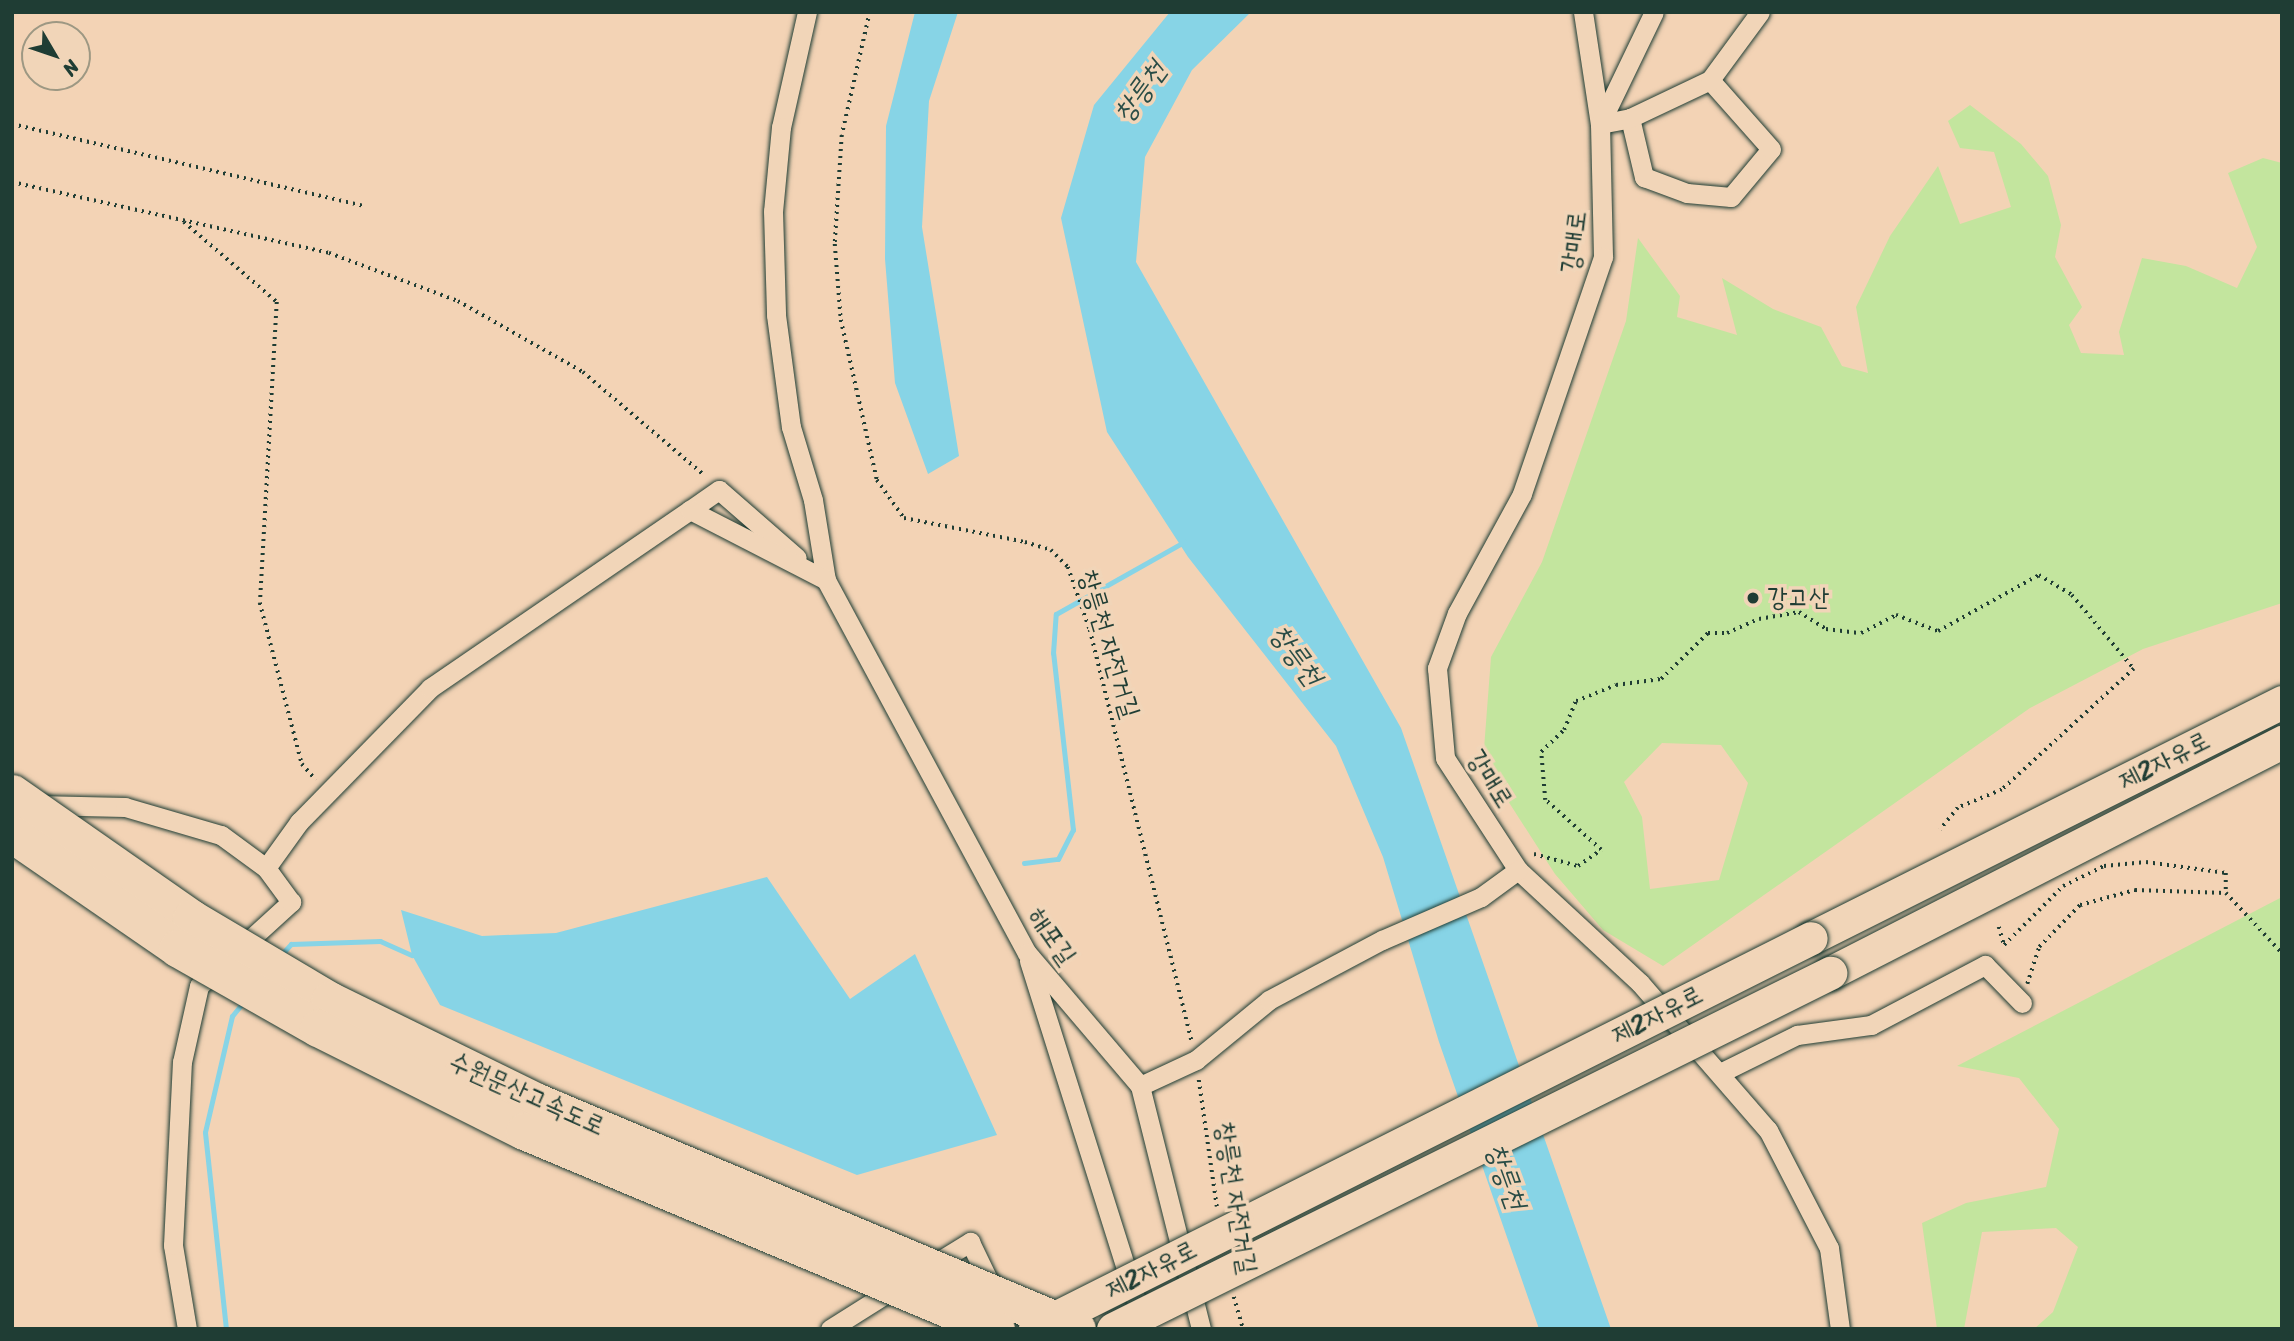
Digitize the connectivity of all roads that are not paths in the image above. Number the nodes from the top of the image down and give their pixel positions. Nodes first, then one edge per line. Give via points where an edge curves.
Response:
1 (807, 12) edge
2 (1583, 12) edge
3 (1654, 12) edge
4 (1760, 12) edge
5 (1710, 80) junction
6 (1630, 118) junction
7 (1600, 124) junction
8 (690, 510) junction
9 (826, 580) junction
10 (2282, 702) edge
11 (2282, 742) edge
12 (12, 793) edge
13 (12, 805) edge
14 (12, 834) edge
15 (266, 867) junction
16 (1518, 870) junction
17 (1027, 953) junction
18 (2022, 1003) road end
19 (1722, 1072) junction
20 (1140, 1086) junction
21 (187, 1329) edge
22 (830, 1329) edge
23 (996, 1329) edge
24 (1011, 1329) edge
25 (1034, 1329) edge
26 (1077, 1329) edge
27 (1113, 1329) edge
28 (1145, 1329) edge
29 (1201, 1329) edge
30 (1840, 1329) edge

1 - 9 street via 781,127 775,276 791,427 813,500
2 - 7 street, 강매로
3 - 7 street, 강매로
4 - 5 street
5 - 6 street
5 - 6 street via 1771,149 1731,197 1687,193 1644,177
6 - 7 street
7 - 16 street, 강매로 via 1603,257 1588,313 1522,495 1457,613 1437,668 1445,758
8 - 9 street
8 - 9 street via 719,490
8 - 15 street via 430,688 326,793
9 - 17 street, 해포길
10 - 25 highway, 제2자유로, bridge
11 - 27 highway, 제2자유로, bridge via 1830,973
12 - 26 highway, 수원문산고속도로, bridge via 191,918 329,1000 535,1101
13 - 15 street via 125,807 221,835
14 - 23 highway, 수원문산고속도로, bridge via 177,948 330,1034 524,1131
15 - 21 street via 291,902 199,986 182,1062 173,1245
16 - 19 street, 강매로 via 1640,983
16 - 20 street via 1481,897 1382,940 1269,1000 1196,1060
17 - 20 street, 해포길
17 - 28 street
18 - 19 street via 1985,965 1871,1025 1797,1035
19 - 30 street, 강매로 via 1768,1130 1829,1248
20 - 29 street, 해포길
22 - 24 street via 970,1242

